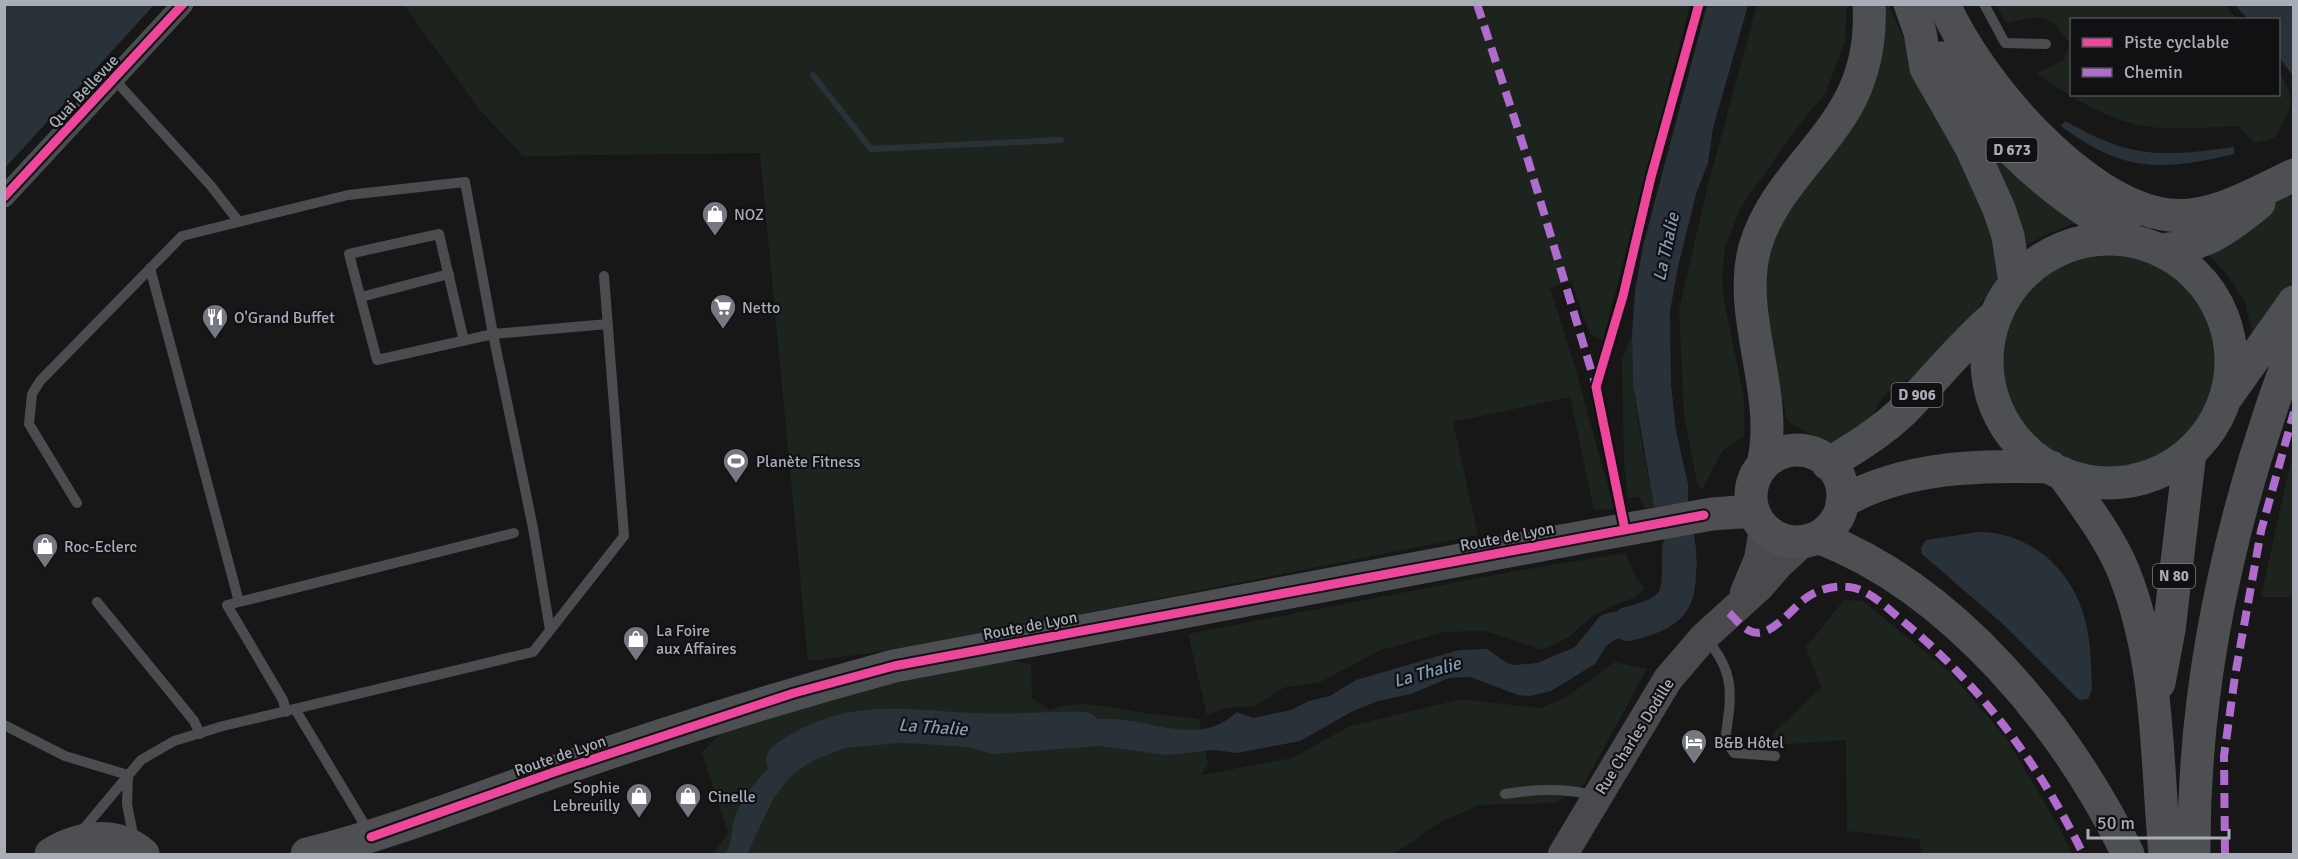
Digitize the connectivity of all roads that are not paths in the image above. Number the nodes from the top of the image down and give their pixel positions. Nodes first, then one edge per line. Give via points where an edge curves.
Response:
1 (183, 4) edge
2 (1869, 4) edge
3 (1944, 4) edge
4 (1984, 4) edge
5 (1915, 18) edge
6 (2046, 44) dead end
7 (114, 79) junction
8 (2294, 175) edge
9 (4, 197) edge
10 (239, 222) junction
11 (2146, 245) junction
12 (150, 268) junction
13 (449, 274) junction
14 (604, 276) dead end
15 (2015, 283) junction
16 (361, 297) junction
17 (2294, 302) edge
18 (1996, 315) junction
19 (608, 324) junction
20 (493, 334) junction
21 (464, 341) junction
22 (2294, 349) edge
23 (2225, 399) junction
24 (2190, 452) junction
25 (1828, 464) junction
26 (1764, 465) junction
27 (2056, 470) junction
28 (1842, 502) junction
29 (77, 503) dead end
30 (1756, 512) junction
31 (514, 533) dead end
32 (1810, 539) junction
33 (1742, 601) junction
34 (97, 602) dead end
35 (239, 602) junction
36 (550, 630) junction
37 (1704, 637) junction
38 (2156, 700) junction
39 (288, 707) junction
40 (4, 725) edge
41 (200, 734) junction
42 (1775, 756) dead end
43 (128, 775) junction
44 (1504, 794) dead end
45 (1598, 796) junction
46 (372, 837) junction
47 (59, 849) edge
48 (140, 852) edge
49 (307, 855) edge
50 (1563, 855) edge
51 (2128, 855) edge
52 (2165, 855) edge
53 (2194, 855) edge

1 - 7 street, Quai Bellevue
2 - 26 main road via 1867,46 1850,99 1790,180 1754,250 1752,294 1768,422
3 - 8 main road via 1973,56 2039,136 2074,169 2131,204 2171,215 2198,213 2252,195
4 - 6 lane via 2005,43
5 - 11 main road, D 673 via 1989,124 2012,150 2059,191
5 - 15 main road, D 673 via 1926,68 1971,147 1999,209 2008,236
7 - 9 street, Quai Bellevue
7 - 10 lane
8 - 11 main road via 2219,233 2186,247
10 - 12 lane via 182,236
10 - 20 lane via 348,195 465,182
11 - 15 main road via 2106,238 2072,245 2034,264
11 - 23 main road via 2182,262 2215,300 2231,348 2231,374
12 - 29 lane via 40,381 32,394 29,424
12 - 35 lane
13 - 16 lane
13 - 16 lane via 440,234 349,254
13 - 21 lane
14 - 19 lane
15 - 18 main road
16 - 21 lane via 377,360
17 - 23 main road
18 - 25 main road, D 906 via 1881,431
18 - 27 main road via 1989,339 1991,390 2012,435
19 - 20 lane
19 - 36 lane via 624,536
20 - 21 lane
20 - 36 lane
22 - 53 main road via 2251,474 2217,614 2199,749
23 - 24 main road via 2217,418
24 - 27 main road via 2168,468 2116,483 2088,481
24 - 38 main road, N 80 via 2169,630
25 - 26 main road via 1813,454 1796,450 1773,457
25 - 28 main road via 1842,488
26 - 30 main road via 1757,474
27 - 28 main road via 1968,466 1880,484
27 - 38 main road, N 80 via 2108,540 2122,569 2141,625
28 - 32 main road via 1830,528
30 - 32 main road via 1782,540
30 - 33 main road, Rue Charles Dodille via 1759,559
30 - 46 main road, Route de Lyon via 1708,514 894,666 794,693
31 - 35 lane
32 - 33 main road, Rue Charles Dodille via 1778,564 1760,587
32 - 51 main road via 1856,553 1905,585 1985,652 2055,734 2113,823
33 - 37 main road, Rue Charles Dodille
34 - 41 lane
35 - 39 lane via 227,605
36 - 39 lane via 533,652
37 - 42 lane via 1730,679 1732,697 1725,740 1734,753
37 - 45 main road, Rue Charles Dodille via 1654,698
38 - 52 main road, N 80
39 - 41 lane
39 - 46 lane
40 - 43 lane via 65,756
41 - 43 lane via 155,751
43 - 47 lane via 92,822
43 - 48 lane via 130,832
44 - 45 lane via 1551,789
45 - 50 main road, Rue Charles Dodille
46 - 49 main road, Route de Lyon
47 - 48 main road via 91,838 115,840

